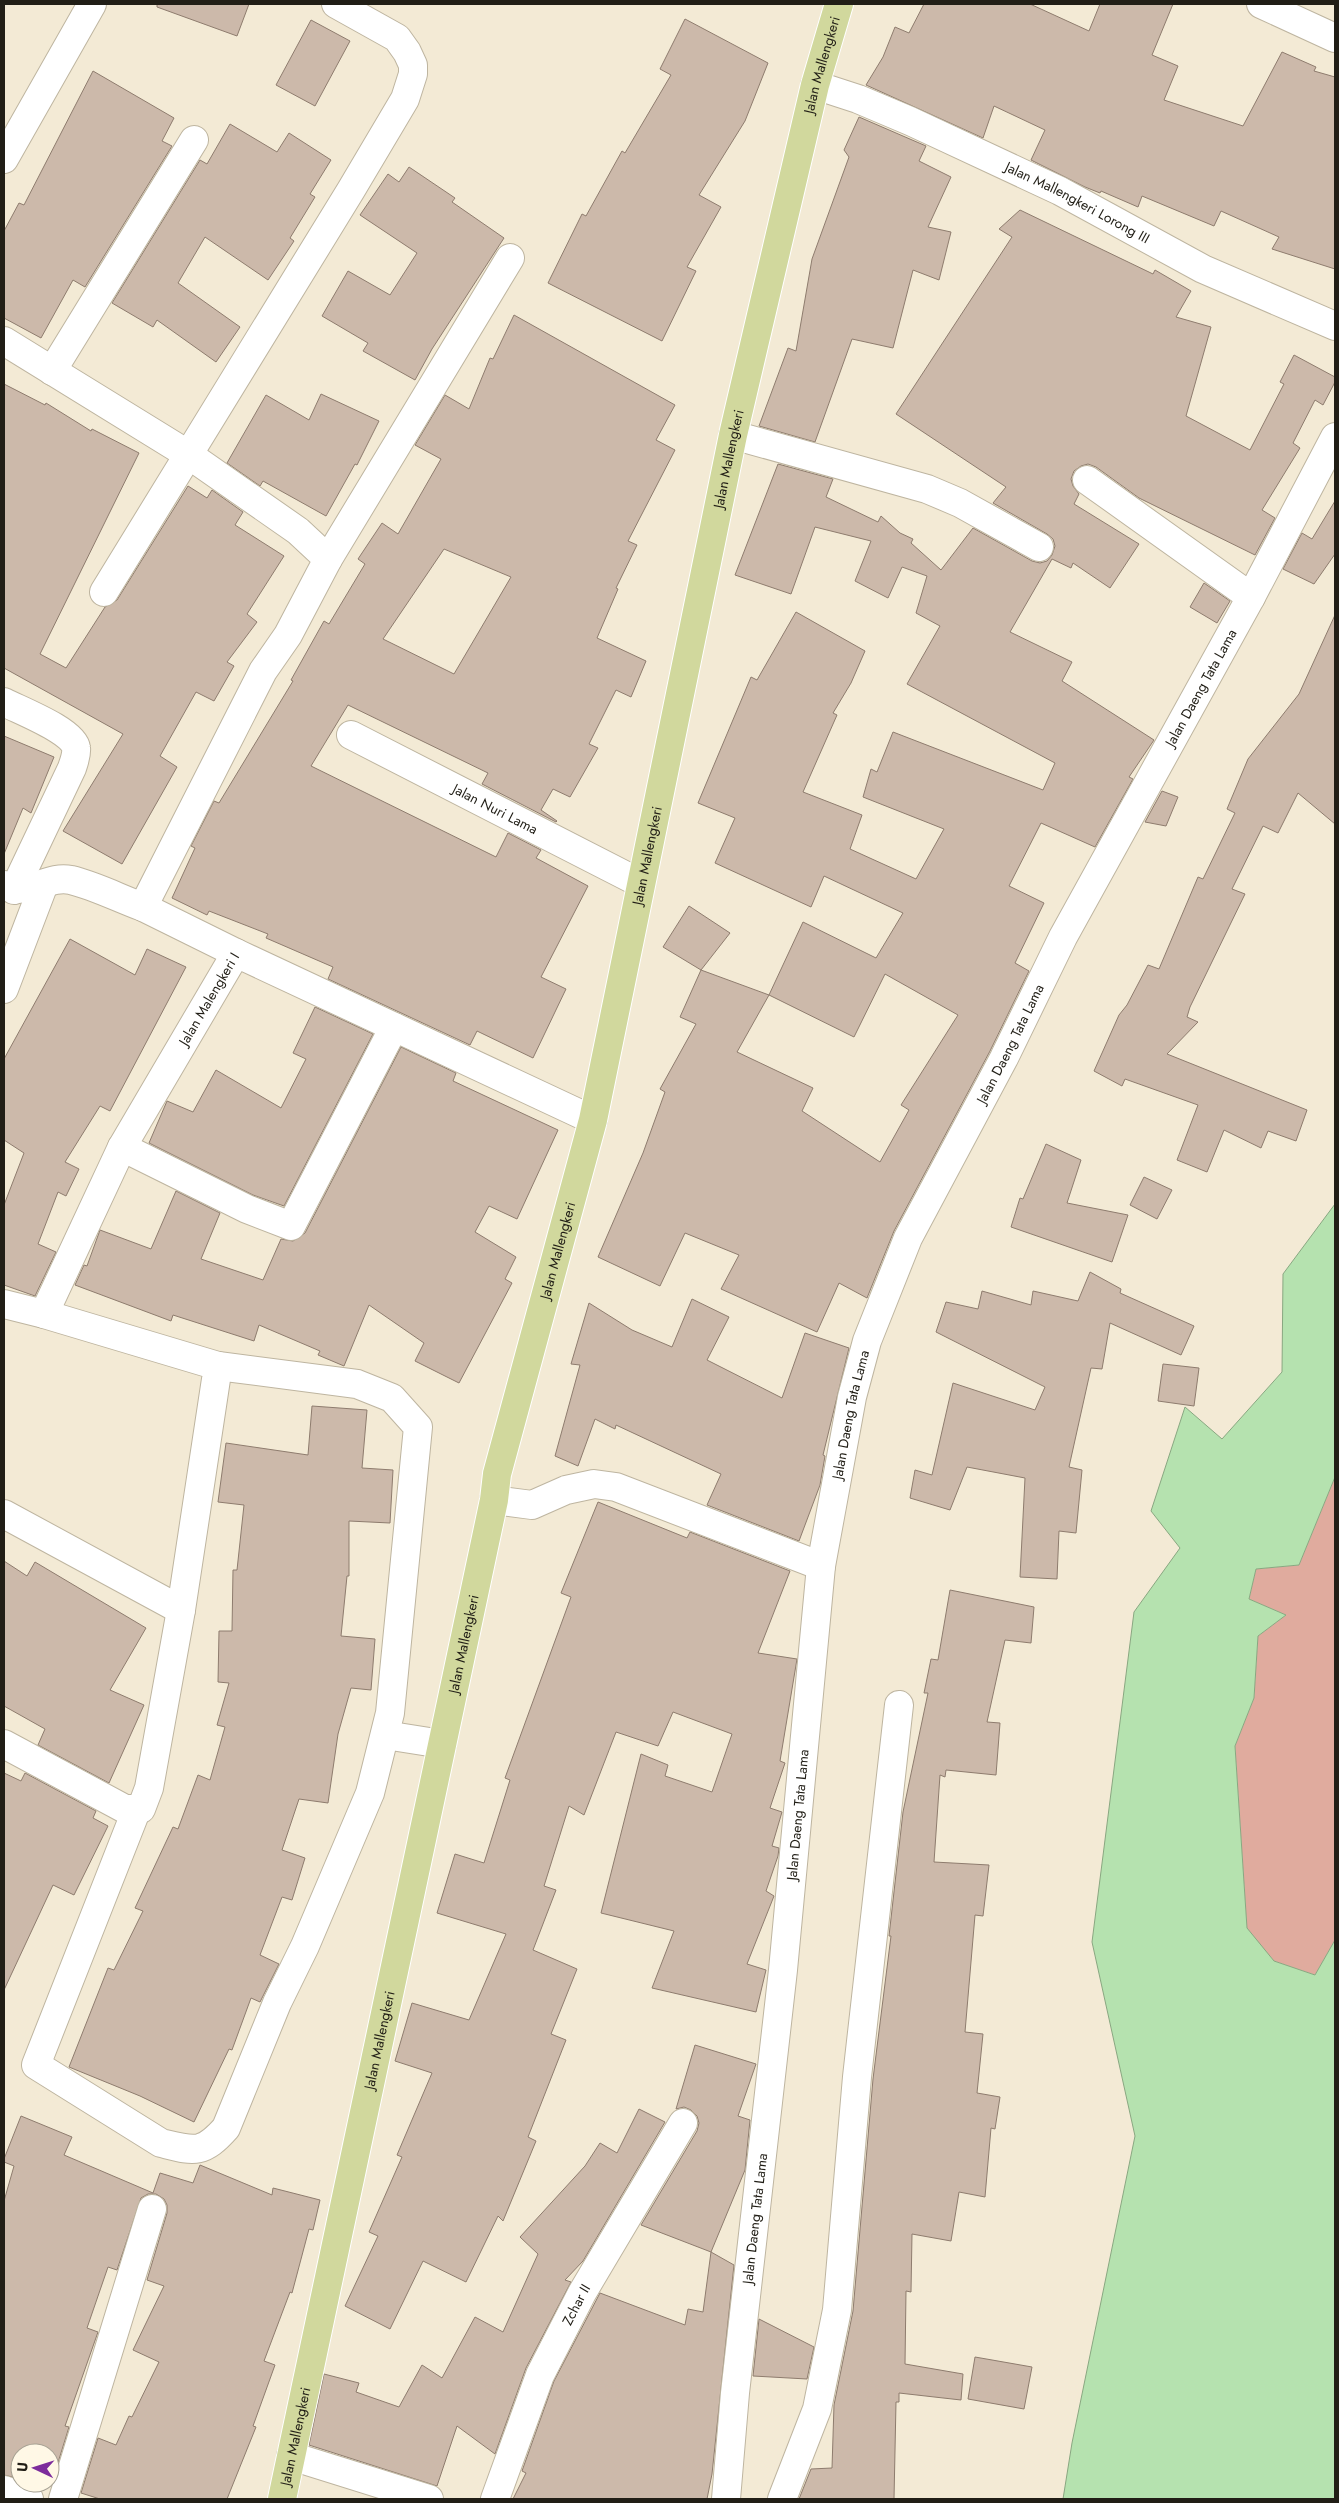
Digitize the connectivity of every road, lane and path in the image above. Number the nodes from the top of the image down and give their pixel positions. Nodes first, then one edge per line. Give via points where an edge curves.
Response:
1 (92, 4) edge
2 (336, 4) edge
3 (839, 4) edge
4 (1261, 4) edge
5 (1335, 38) edge
6 (814, 84) junction
7 (194, 140) dead end
8 (4, 159) edge
9 (510, 258) dead end
10 (1335, 326) edge
11 (4, 341) edge
12 (52, 372) junction
13 (733, 435) junction
14 (1335, 437) edge
15 (189, 454) junction
16 (1087, 480) dead end
17 (1039, 548) dead end
18 (328, 559) junction
19 (104, 592) dead end
20 (1251, 597) junction
21 (4, 702) edge
22 (351, 735) dead end
23 (640, 883) junction
24 (44, 884) junction
25 (9, 887) edge
26 (143, 907) junction
27 (236, 954) junction
28 (4, 989) edge
29 (394, 1027) junction
30 (593, 1120) junction
31 (122, 1146) junction
32 (4, 1304) edge
33 (44, 1314) junction
34 (218, 1366) junction
35 (494, 1500) junction
36 (4, 1514) edge
37 (821, 1566) junction
38 (181, 1610) junction
39 (899, 1705) dead end
40 (385, 1735) junction
41 (4, 1744) edge
42 (442, 1744) junction
43 (136, 1811) junction
44 (682, 2123) dead end
45 (152, 2209) dead end
46 (292, 2456) junction
47 (4, 2490) edge
48 (29, 2499) edge
49 (63, 2499) edge
50 (282, 2499) edge
51 (429, 2499) edge
52 (495, 2499) edge
53 (726, 2499) edge
54 (782, 2499) edge

1 - 8 street
2 - 15 street via 397,38 411,59 413,74 405,99
3 - 6 main road, Jalan Mallengkeri
4 - 5 street
6 - 10 street, Jalan Mallengkeri Lorong III via 919,125 1060,191 1203,269
6 - 13 main road, Jalan Mallengkeri
7 - 12 street
9 - 18 street
11 - 12 street
12 - 15 street
13 - 17 street via 927,489 960,503
13 - 23 main road, Jalan Mallengkeri
14 - 20 street, Jalan Daeng Tata Lama
15 - 18 street via 298,531
15 - 19 street
16 - 20 street
18 - 26 street via 288,635 263,671
20 - 37 street, Jalan Daeng Tata Lama via 1063,937 1004,1058 908,1238 867,1341 854,1388
21 - 25 street via 63,731 76,747 72,768
22 - 23 street, Jalan Nuri Lama
23 - 30 main road, Jalan Mallengkeri
24 - 25 street via 28,889
24 - 26 street via 70,880
24 - 28 street
26 - 27 street
27 - 29 street, Jalan Malengkeri I
27 - 31 street, Jalan Malengkeri I
29 - 30 street, Jalan Malengkeri I
29 - 31 street via 291,1226 247,1209
30 - 35 main road, Jalan Mallengkeri via 497,1474
31 - 33 street, Jalan Malengkeri I
32 - 33 street
33 - 34 street
34 - 38 street
34 - 40 street via 357,1384 392,1398 418,1427 397,1657
35 - 37 street via 532,1505 566,1490 594,1484 616,1487
35 - 42 main road, Jalan Mallengkeri
36 - 38 street
37 - 53 street, Jalan Daeng Tata Lama via 784,1960
38 - 43 street via 149,1788 141,1809
39 - 54 street via 857,2077 837,2310 817,2409
40 - 42 street
40 - 43 street via 370,1793 305,1946 277,2003 226,2128 212,2144 198,2149 161,2143 36,2066
41 - 43 street via 125,1810
42 - 46 main road, Jalan Mallengkeri
44 - 52 street, Zchar II via 582,2293 540,2375
45 - 49 street
46 - 50 main road, Jalan Mallengkeri
46 - 51 street
47 - 48 street

